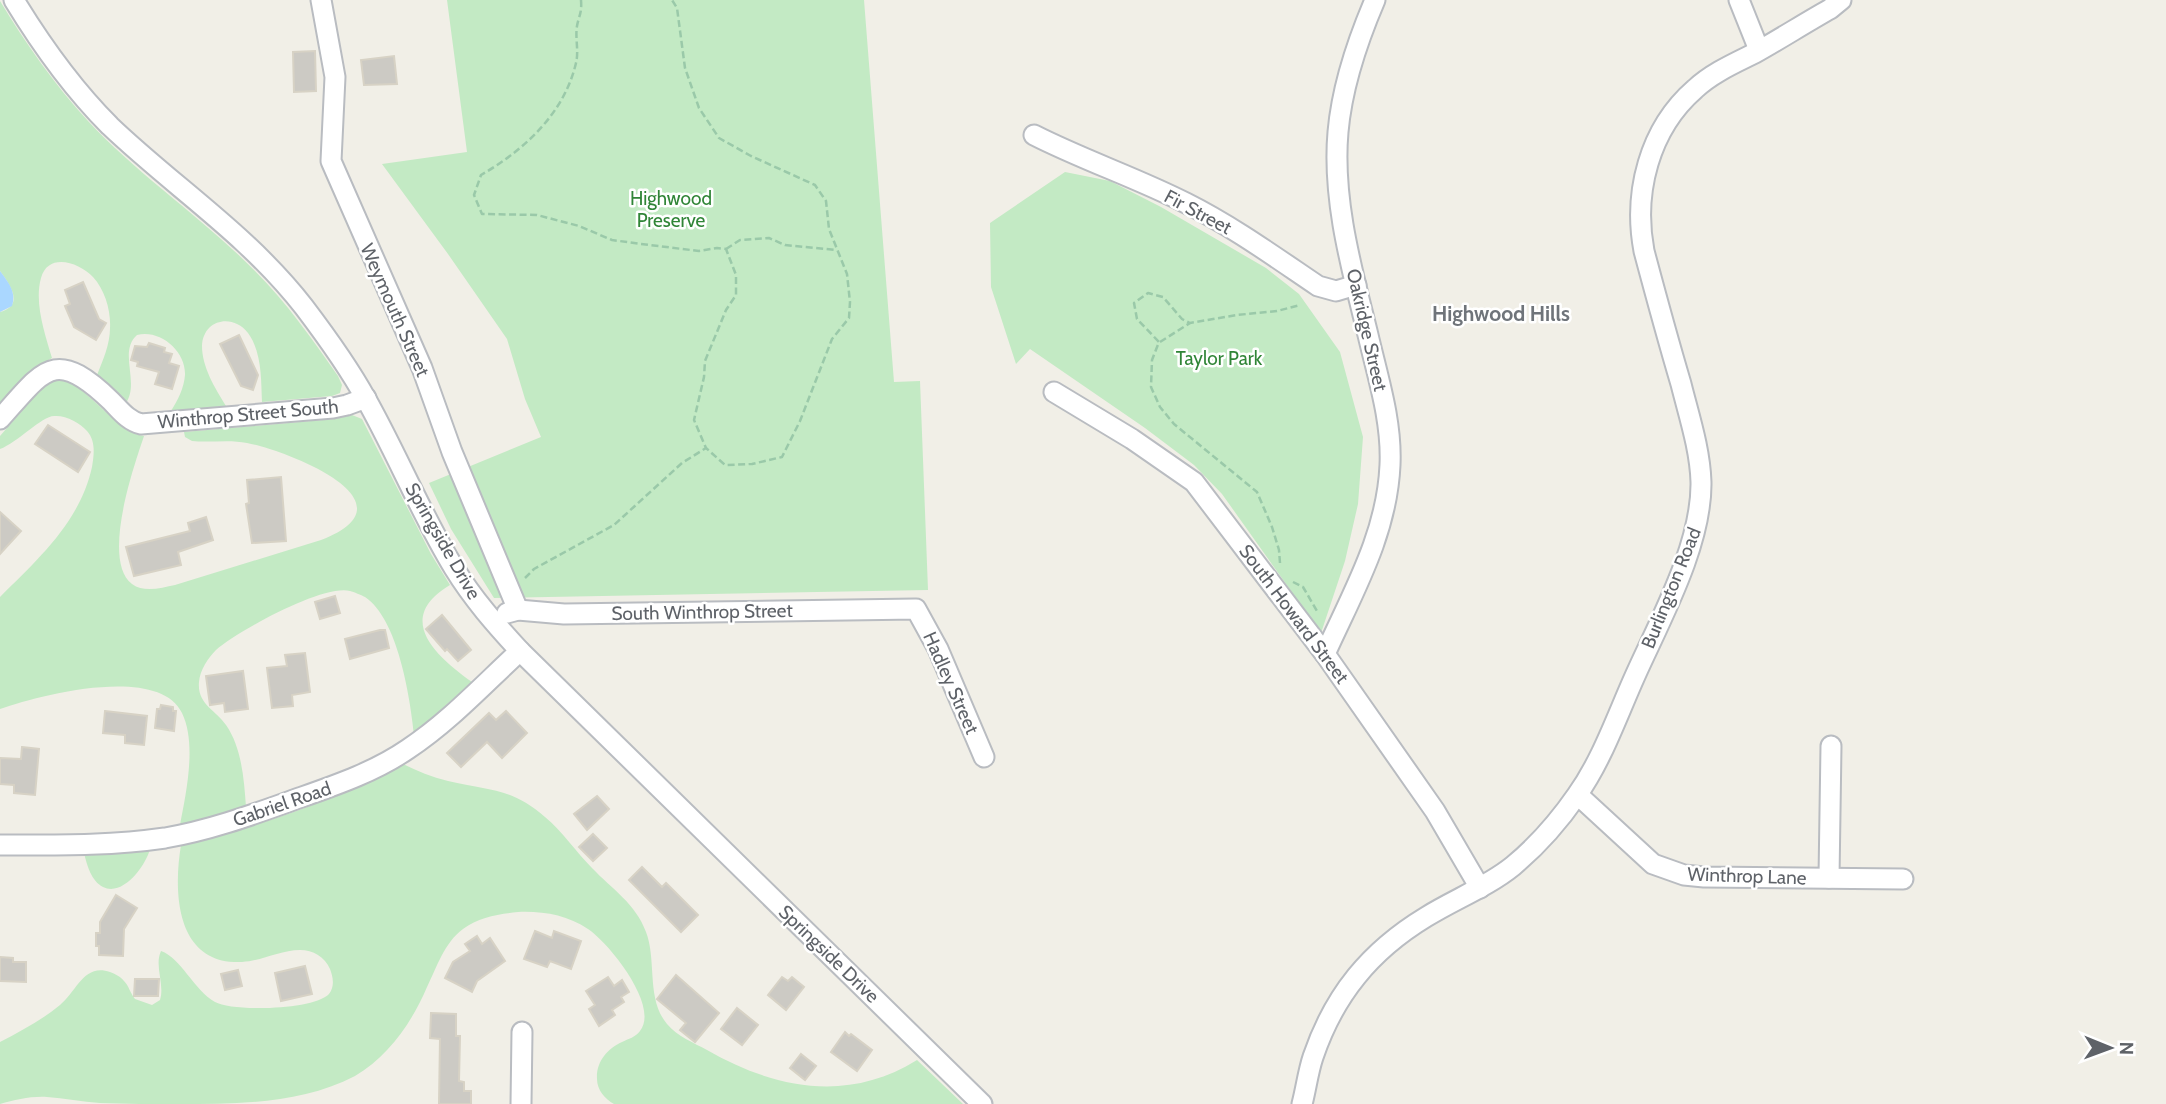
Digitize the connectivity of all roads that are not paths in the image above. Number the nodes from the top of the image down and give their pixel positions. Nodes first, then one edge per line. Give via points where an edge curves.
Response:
1 (14, 0) edge
2 (321, 0) edge
3 (1375, 0) edge
4 (1740, 0) edge
5 (1841, 0) edge
6 (1759, 50) junction
7 (1034, 135) dead end
8 (1356, 285) junction
9 (1054, 392) dead end
10 (366, 398) junction
11 (0, 419) edge
12 (916, 609) joint
13 (518, 610) junction
14 (489, 617) junction
15 (520, 651) junction
16 (1325, 654) junction
17 (1831, 746) dead end
18 (984, 757) dead end
19 (1578, 795) junction
20 (0, 845) edge
21 (1829, 877) junction
22 (1903, 879) dead end
23 (1480, 888) junction
24 (522, 1032) dead end
25 (521, 1104) edge
26 (982, 1104) edge
27 (1302, 1104) edge

1 - 10 street, Springside Drive via 56,65 102,117 234,233 286,286
2 - 13 street, Weymouth Street via 335,77 331,161 417,357
3 - 8 street, Oakridge Street via 1358,40 1338,132 1339,192
4 - 6 street
5 - 6 street, Burlington Road
6 - 19 street, Burlington Road via 1695,88 1662,130 1645,172 1640,230 1696,441 1699,513 1686,560 1600,757
7 - 8 street, Fir Street via 1219,220 1318,286 1336,291
8 - 16 street, Oakridge Street via 1386,417 1388,493 1377,541
9 - 16 street, South Howard Street via 1194,482
10 - 11 street, Winthrop Street South via 333,408 141,424 129,419 79,374 56,369 35,380
10 - 14 street, Springside Drive via 445,553
12 - 13 street, South Winthrop Street via 564,614
12 - 18 street, Hadley Street
13 - 14 street, South Winthrop Street
14 - 15 street, Springside Drive
15 - 20 street, Gabriel Road via 411,747 338,784 166,838
15 - 26 street, Springside Drive
16 - 23 street, South Howard Street via 1435,811
17 - 21 street
19 - 21 street, Winthrop Lane via 1653,864 1669,871 1704,877
19 - 23 street, Burlington Road via 1513,866
21 - 22 street, Winthrop Lane
23 - 27 street, Burlington Road via 1400,933 1367,962 1327,1021
24 - 25 street

